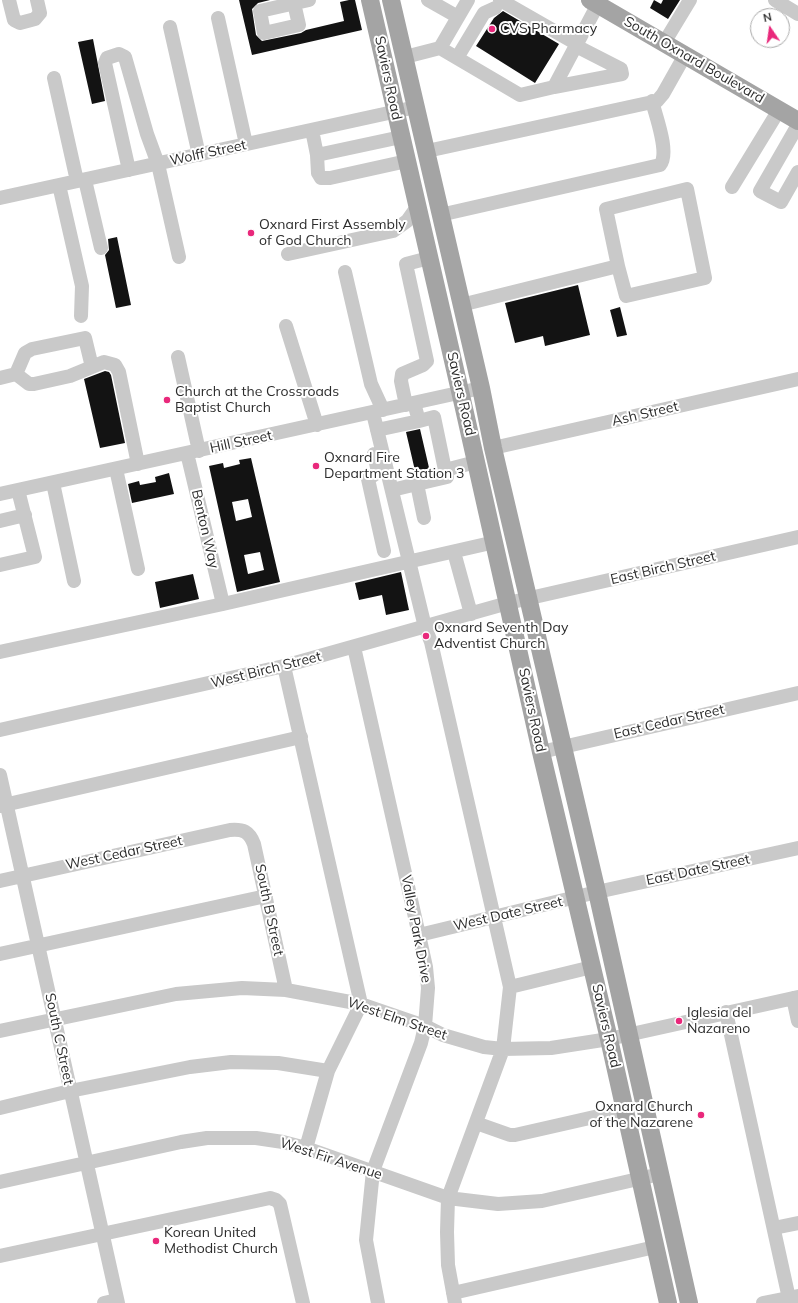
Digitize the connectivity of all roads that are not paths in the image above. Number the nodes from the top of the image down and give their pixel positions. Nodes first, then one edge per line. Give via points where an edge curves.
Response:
1 (9, 0) edge
2 (37, 0) edge
3 (309, 0) edge
4 (370, 0) edge
5 (392, 0) edge
6 (400, 0) edge
7 (428, 0) edge
8 (468, 0) edge
9 (690, 0) edge
10 (774, 0) edge
11 (594, 2) edge
12 (294, 4) dead end
13 (502, 5) edge
14 (798, 14) edge
15 (458, 17) junction
16 (218, 18) dead end
17 (170, 27) dead end
18 (664, 43) junction
19 (576, 45) junction
20 (440, 48) junction
21 (685, 55) junction
22 (409, 56) junction
23 (457, 58) junction
24 (54, 78) dead end
25 (554, 87) junction
26 (652, 101) junction
27 (416, 107) junction
28 (779, 110) junction
29 (395, 111) junction
30 (798, 121) edge
31 (798, 125) edge
32 (312, 130) junction
33 (401, 137) junction
34 (246, 144) junction
35 (427, 152) junction
36 (199, 155) junction
37 (317, 155) junction
38 (407, 161) junction
39 (158, 164) junction
40 (129, 170) junction
41 (798, 172) edge
42 (81, 181) junction
43 (59, 185) junction
44 (732, 187) dead end
45 (0, 198) edge
46 (417, 207) junction
47 (440, 215) junction
48 (101, 248) dead end
49 (288, 254) dead end
50 (179, 257) dead end
51 (429, 258) junction
52 (618, 266) junction
53 (345, 272) dead end
54 (461, 305) junction
55 (81, 316) dead end
56 (286, 326) dead end
57 (178, 357) dead end
58 (92, 367) junction
59 (16, 374) junction
60 (0, 378) edge
61 (798, 379) edge
62 (481, 388) junction
63 (461, 392) junction
64 (410, 404) junction
65 (374, 412) junction
66 (418, 421) junction
67 (317, 425) junction
68 (377, 430) junction
69 (493, 448) junction
70 (193, 452) junction
71 (476, 462) junction
72 (138, 464) junction
73 (116, 469) junction
74 (445, 470) junction
75 (53, 483) junction
76 (417, 484) junction
77 (18, 490) junction
78 (392, 490) junction
79 (0, 494) edge
80 (25, 515) junction
81 (424, 518) dead end
82 (0, 521) edge
83 (798, 537) edge
84 (495, 542) junction
85 (384, 551) dead end
86 (454, 552) junction
87 (410, 562) junction
88 (0, 564) edge
89 (138, 569) dead end
90 (74, 581) dead end
91 (529, 599) junction
92 (223, 604) junction
93 (508, 604) junction
94 (471, 614) junction
95 (425, 627) junction
96 (354, 647) junction
97 (0, 652) edge
98 (284, 666) junction
99 (798, 693) edge
100 (0, 730) edge
101 (300, 737) junction
102 (563, 747) junction
103 (541, 752) junction
104 (0, 776) edge
105 (3, 806) edge
106 (248, 832) joint
107 (798, 848) edge
108 (22, 875) junction
109 (0, 881) edge
110 (597, 892) junction
111 (266, 896) junction
112 (576, 898) junction
113 (495, 917) junction
114 (419, 935) junction
115 (39, 945) junction
116 (0, 954) edge
117 (592, 967) junction
118 (510, 987) junction
119 (286, 990) junction
120 (796, 997) edge
121 (361, 1004) junction
122 (726, 1012) junction
123 (54, 1018) junction
124 (798, 1021) edge
125 (425, 1026) junction
126 (0, 1031) edge
127 (629, 1034) junction
128 (609, 1039) junction
129 (503, 1049) junction
130 (328, 1071) junction
131 (70, 1091) junction
132 (0, 1108) edge
133 (625, 1110) junction
134 (476, 1123) junction
135 (306, 1148) junction
136 (86, 1163) junction
137 (373, 1171) junction
138 (660, 1174) junction
139 (640, 1178) junction
140 (0, 1182) edge
141 (448, 1198) junction
142 (798, 1223) edge
143 (774, 1228) junction
144 (101, 1233) junction
145 (655, 1246) junction
146 (0, 1256) edge
147 (454, 1298) edge
148 (792, 1299) edge
149 (113, 1302) edge
150 (303, 1303) edge
151 (378, 1303) edge
152 (668, 1303) edge
153 (689, 1303) edge
154 (763, 1303) edge

1 - 2 street via 14,20 20,23 35,19 40,13
3 - 12 street
4 - 29 main road, Saviers Road
5 - 22 main road, Saviers Road
6 - 22 main road
7 - 15 street
8 - 15 street
9 - 18 street
10 - 14 street
11 - 18 main road, South Oxnard Boulevard
11 - 19 street
13 - 19 street
13 - 23 street via 484,12
15 - 20 street
16 - 34 street
17 - 36 street
18 - 21 main road, South Oxnard Boulevard
19 - 25 street
19 - 25 street via 620,68 622,74
20 - 22 street
20 - 23 street
21 - 26 street via 663,94
21 - 28 main road, South Oxnard Boulevard
22 - 27 main road, Saviers Road
23 - 25 street via 520,95
24 - 42 street
26 - 35 street
26 - 47 street via 665,152 664,161 660,166
27 - 29 street, Wolff Street
27 - 35 main road, Saviers Road
28 - 30 main road, South Oxnard Boulevard
28 - 44 street
29 - 32 street, Wolff Street
29 - 33 main road, Saviers Road
31 - 41 street via 760,191 781,202
32 - 34 street, Wolff Street
32 - 37 street
33 - 37 street
33 - 38 main road, Saviers Road
34 - 36 street, Wolff Street
35 - 47 main road, Saviers Road
36 - 39 street, Wolff Street
37 - 38 street via 318,173 322,178
38 - 46 main road, Saviers Road
39 - 40 street, Wolff Street
39 - 40 street via 127,61 119,54 107,58 105,63
39 - 50 street
40 - 42 street, Wolff Street
42 - 43 street, Wolff Street
42 - 48 street
43 - 45 street, Wolff Street
43 - 55 street via 82,286
46 - 49 street via 407,221 393,231
46 - 51 main road, Saviers Road
47 - 54 main road, Saviers Road
51 - 63 main road, Saviers Road
51 - 64 street via 406,264 427,361 402,374 401,380
52 - 52 street via 606,209 687,189 705,278 626,296
52 - 54 street
53 - 65 street via 371,384
54 - 62 main road, Saviers Road
56 - 67 street
57 - 70 street, Benton Way
58 - 59 street via 70,376 34,384 28,384
58 - 59 street via 85,338 32,349 25,353
58 - 72 street via 104,362 116,366
59 - 60 street
61 - 69 street, Ash Street
62 - 63 street, Hill Street
62 - 69 main road, Saviers Road
63 - 64 street, Hill Street
63 - 71 main road, Saviers Road
64 - 65 street, Hill Street
64 - 66 street
65 - 67 street, Hill Street
65 - 68 street
65 - 85 street via 378,472 368,479
66 - 68 street
66 - 74 street via 434,417
67 - 70 street, Hill Street
68 - 78 street
69 - 91 main road, Saviers Road
70 - 72 street, Hill Street
70 - 92 street, Benton Way
71 - 74 street
71 - 84 main road, Saviers Road
72 - 73 street, Hill Street
73 - 75 street, Hill Street
73 - 89 street
74 - 76 street via 447,477
75 - 77 street, Hill Street
75 - 90 street
76 - 78 street
76 - 81 street
77 - 79 street, Hill Street
77 - 80 street
78 - 87 street
80 - 82 street
80 - 88 street via 35,557
83 - 91 street, East Birch Street
84 - 86 street
84 - 93 main road, Saviers Road
86 - 87 street
86 - 94 street
87 - 92 street
87 - 95 street
91 - 93 street, West Birch Street
91 - 102 main road, Saviers Road
92 - 97 street
93 - 94 street, West Birch Street
93 - 103 main road, Saviers Road
94 - 95 street, West Birch Street
95 - 96 street, West Birch Street
95 - 113 street via 431,642
96 - 98 street, West Birch Street
96 - 114 street, Valley Park Drive
98 - 100 street, West Birch Street
98 - 101 street
99 - 102 street, East Cedar Street
101 - 105 street
101 - 121 street
102 - 103 street, East Cedar Street
102 - 110 main road, Saviers Road
103 - 112 main road, Saviers Road
104 - 105 street, South C Street
105 - 108 street, South C Street
106 - 108 street, West Cedar Street via 230,830
106 - 111 street, South B Street via 254,844
107 - 110 street, East Date Street
108 - 109 street, West Cedar Street
108 - 115 street, South C Street
110 - 112 street, West Date Street
110 - 127 main road, Saviers Road
111 - 115 street
111 - 119 street, South B Street
112 - 113 street, West Date Street
112 - 117 main road, Saviers Road
113 - 114 street, West Date Street
113 - 118 street
114 - 125 street, Valley Park Drive via 428,988
115 - 116 street
115 - 123 street, South C Street
117 - 118 street
117 - 128 main road, Saviers Road
118 - 129 street
119 - 121 street, West Elm Street
119 - 123 street, West Elm Street via 242,988 176,994
120 - 122 street, West Elm Street
120 - 124 street
121 - 125 street, West Elm Street
121 - 130 street
122 - 127 street, West Elm Street
122 - 143 street
123 - 126 street, West Elm Street
123 - 131 street, South C Street
125 - 129 street, West Elm Street via 443,1035 484,1047
125 - 137 street, Valley Park Drive via 422,1043
127 - 128 street, West Elm Street
127 - 138 main road, Saviers Road
128 - 129 street, West Elm Street via 551,1048
128 - 133 main road, Saviers Road
129 - 134 street
130 - 131 street via 278,1063 231,1062 190,1067
130 - 135 street
131 - 132 street
131 - 136 street, South C Street
133 - 134 street via 515,1135
133 - 139 main road, Saviers Road
134 - 141 street
135 - 136 street, West Fir Avenue via 256,1138 207,1138
135 - 137 street, West Fir Avenue
136 - 140 street, West Fir Avenue
136 - 144 street, South C Street
137 - 141 street, West Fir Avenue
137 - 151 street, Valley Park Drive via 366,1240
138 - 139 street, West Fir Avenue
138 - 153 main road, Saviers Road
139 - 141 street, West Fir Avenue via 542,1201 498,1204
139 - 145 main road, Saviers Road
141 - 147 street via 446,1232
142 - 143 street
143 - 148 street
144 - 146 street
144 - 149 street, South C Street
144 - 150 street via 258,1200 279,1201
145 - 147 street
145 - 152 main road, Saviers Road
148 - 154 street

